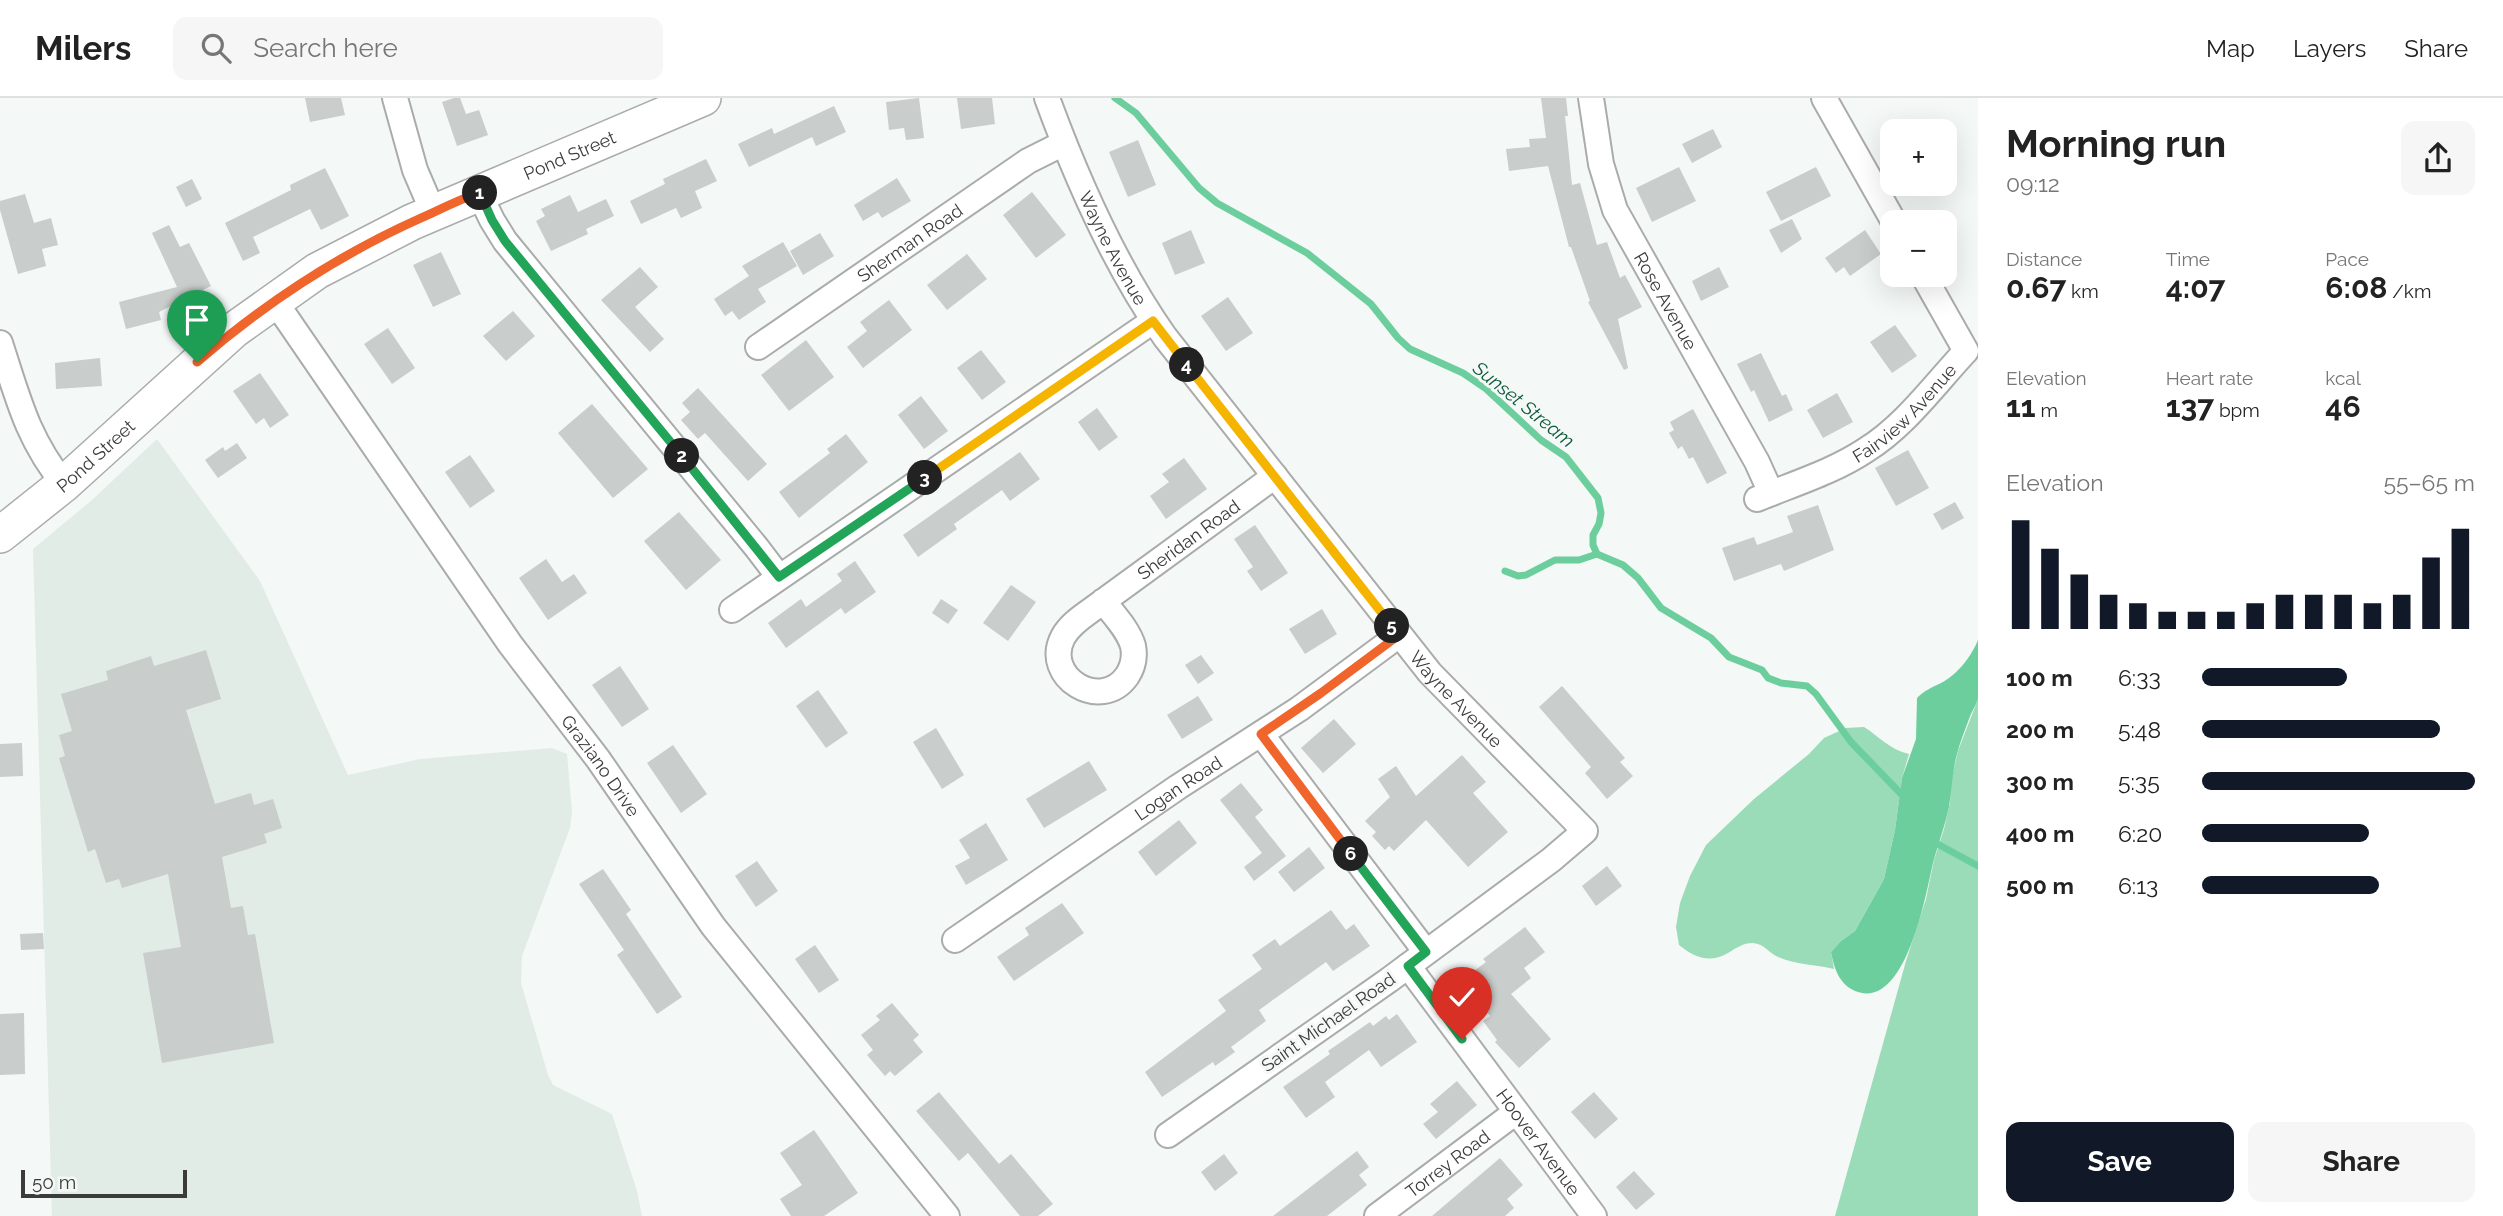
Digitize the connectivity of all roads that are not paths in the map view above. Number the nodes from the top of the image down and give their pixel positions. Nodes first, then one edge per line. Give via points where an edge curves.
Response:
1 (395, 98) edge
2 (703, 98) edge
3 (1047, 98) edge
4 (1591, 98) edge
5 (1824, 98) edge
6 (1064, 143) junction
7 (479, 193) junction
8 (1887, 210) edge
9 (433, 212) junction
10 (1930, 287) edge
11 (274, 300) junction
12 (1153, 321) junction
13 (0, 343) edge
14 (758, 347) dead end
15 (1275, 476) junction
16 (64, 484) junction
17 (1764, 496) joint
18 (0, 534) edge
19 (779, 577) junction
20 (1103, 601) dead end
21 (732, 610) dead end
22 (1399, 635) junction
23 (1261, 734) junction
24 (1585, 831) joint
25 (955, 940) dead end
26 (1417, 959) junction
27 (1516, 1112) junction
28 (1168, 1135) dead end
29 (947, 1216) edge
30 (1377, 1216) edge
31 (1594, 1216) edge

1 - 9 street via 415,170
2 - 7 main road, Pond Street
3 - 6 street, Wayne Avenue
4 - 17 street, Rose Avenue via 1601,164 1615,210 1750,450
5 - 8 street
6 - 12 street, Wayne Avenue
6 - 14 street, Sherman Road via 1028,161
7 - 9 main road, Pond Street
7 - 19 street via 505,241
9 - 11 main road, Pond Street via 340,258
10 - 17 street, Fairview Avenue via 1966,351 1894,428 1868,449
11 - 16 main road, Pond Street via 206,354
11 - 29 street, Graziano Drive via 510,644 713,926
12 - 15 street, Wayne Avenue
12 - 19 street
13 - 16 street via 31,435
15 - 20 street, Sheridan Road
15 - 22 street, Wayne Avenue
16 - 18 main road, Pond Street
19 - 21 street
22 - 23 street, Logan Road
22 - 24 street, Wayne Avenue via 1445,691
23 - 25 street, Logan Road
23 - 26 street, Hoover Avenue
24 - 26 street, Saint Michael Road
26 - 27 street, Hoover Avenue
26 - 28 street, Saint Michael Road
27 - 30 street, Torrey Road
27 - 31 street, Hoover Avenue

